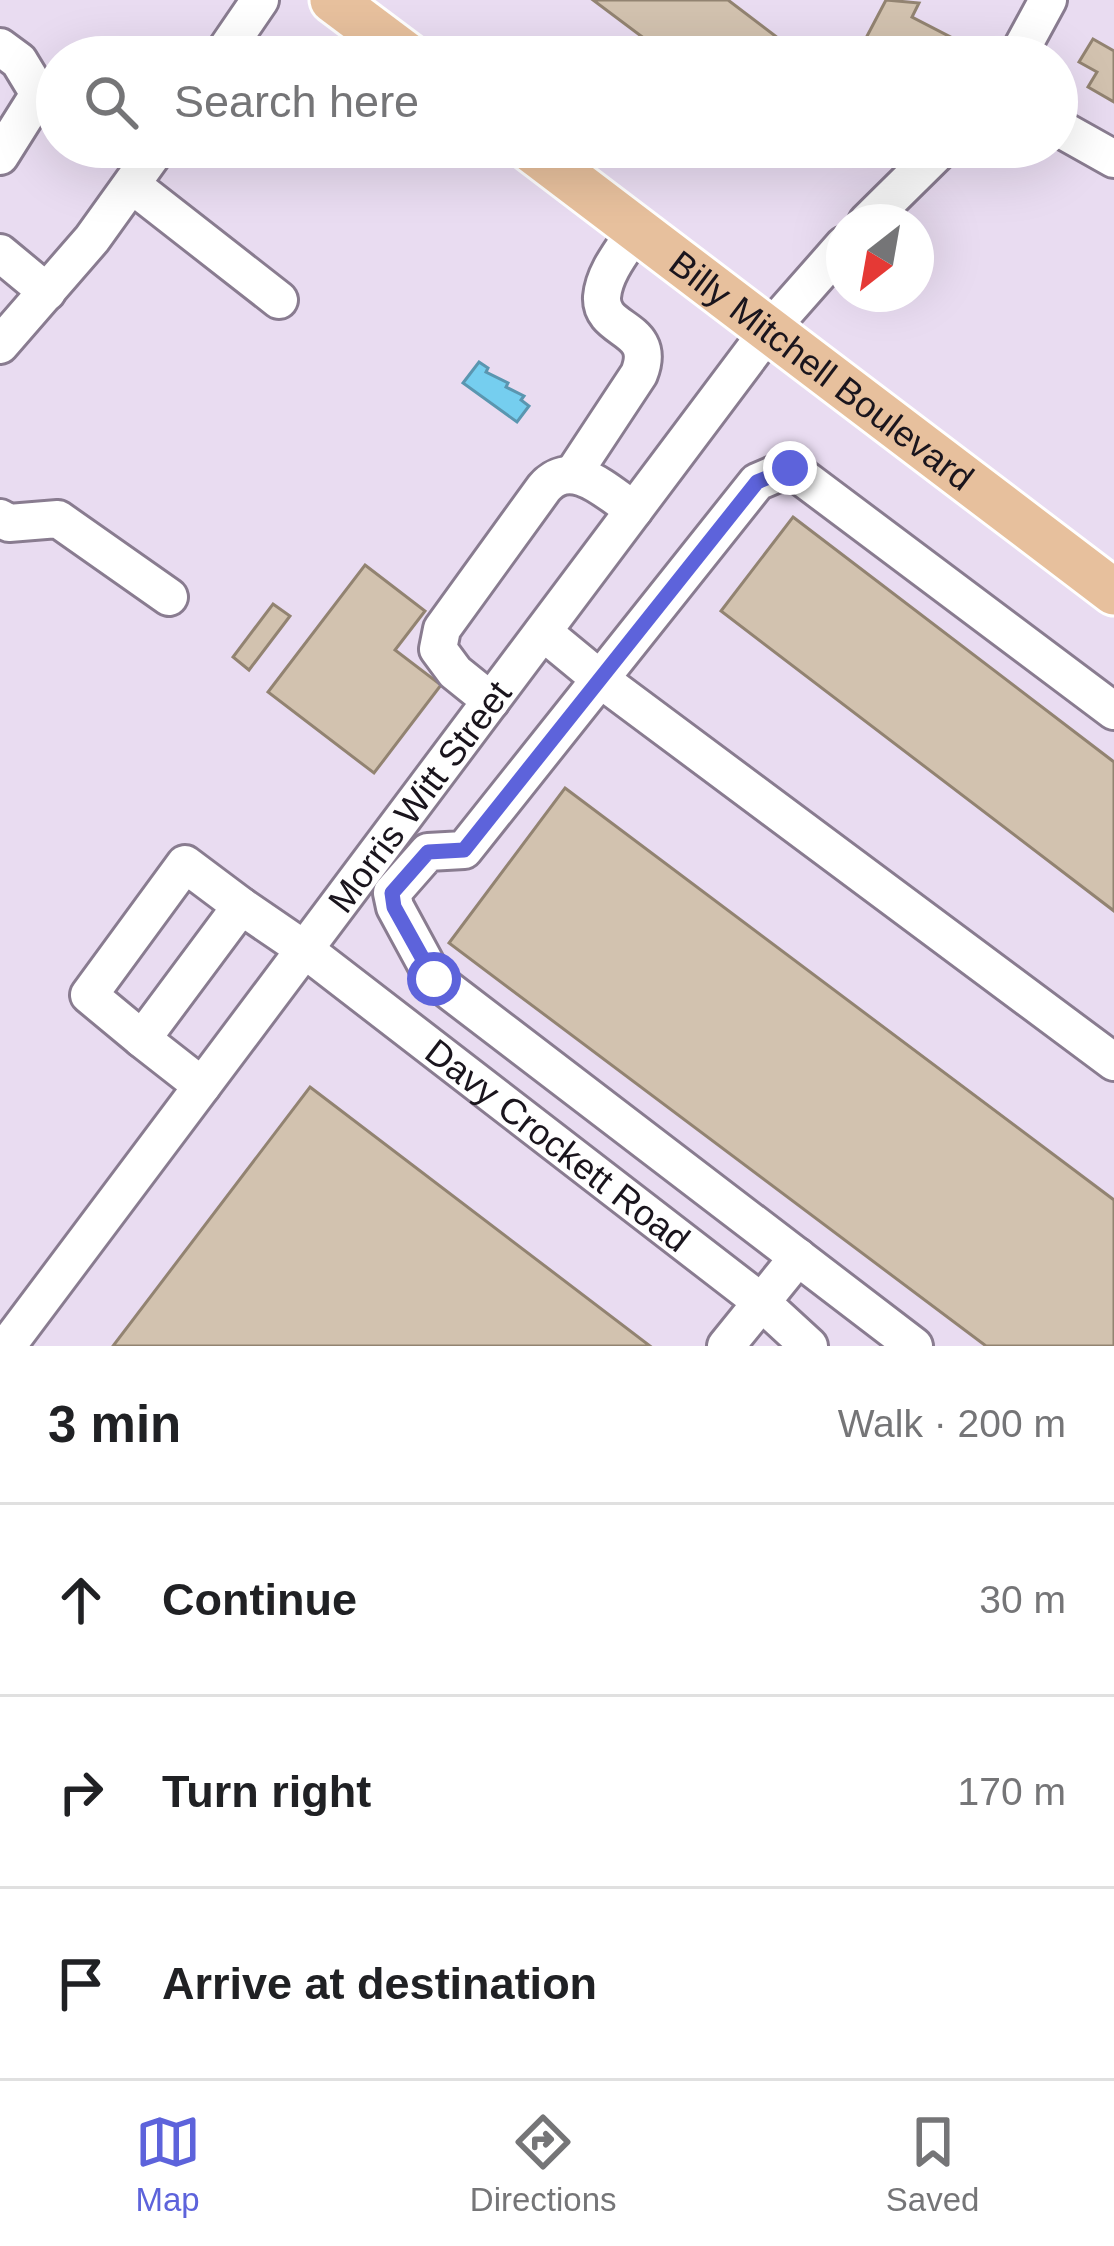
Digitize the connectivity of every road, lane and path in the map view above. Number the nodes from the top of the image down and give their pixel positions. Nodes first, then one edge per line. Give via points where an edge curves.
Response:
1 (260, 0) edge
2 (333, 0) edge
3 (1048, 0) edge
4 (235, 36) edge
5 (381, 36) edge
6 (1028, 36) edge
7 (0, 46) edge
8 (36, 89) edge
9 (36, 99) edge
10 (1078, 138) edge
11 (0, 156) edge
12 (1114, 158) edge
13 (144, 168) edge
14 (556, 168) edge
15 (922, 168) edge
16 (132, 185) junction
17 (885, 204) edge
18 (637, 229) junction
19 (0, 253) edge
20 (826, 265) edge
21 (47, 292) junction
22 (279, 299) dead end
23 (769, 330) junction
24 (0, 345) edge
25 (573, 474) junction
26 (634, 510) junction
27 (0, 518) edge
28 (1114, 592) edge
29 (169, 597) dead end
30 (543, 632) junction
31 (600, 679) junction
32 (491, 700) junction
33 (1114, 711) edge
34 (241, 906) junction
35 (304, 949) junction
36 (142, 1039) junction
37 (1114, 1062) edge
38 (202, 1086) junction
39 (797, 1257) junction
40 (760, 1301) junction
41 (7, 1346) edge
42 (726, 1346) edge
43 (809, 1346) edge
44 (914, 1346) edge

1 - 4 street
2 - 5 main road
3 - 6 street
7 - 8 street
9 - 11 street
10 - 12 street
13 - 16 street
14 - 18 main road, Billy Mitchell Boulevard
15 - 17 street
16 - 21 street
16 - 22 street
18 - 23 main road, Billy Mitchell Boulevard
18 - 25 street via 609,272 602,300 645,359
19 - 21 street
20 - 23 street, Morris Witt Street
21 - 24 street
23 - 26 street, Morris Witt Street
23 - 28 main road, Billy Mitchell Boulevard
25 - 26 street
25 - 32 street via 554,477 442,629 438,649
26 - 30 street, Morris Witt Street
27 - 29 street via 58,519
30 - 31 street
30 - 32 street, Morris Witt Street
31 - 33 street via 757,482 790,468
31 - 37 street
31 - 39 street via 464,850 428,852 392,893 394,907 434,979
32 - 35 street, Morris Witt Street
34 - 35 street, Davy Crockett Road
34 - 36 street
34 - 36 street, Davy Crockett Road via 184,864 89,995
35 - 38 street, Morris Witt Street
35 - 40 street, Davy Crockett Road
36 - 38 street
38 - 41 street, Morris Witt Street
39 - 40 street
39 - 44 street
40 - 42 street
40 - 43 street, Davy Crockett Road

